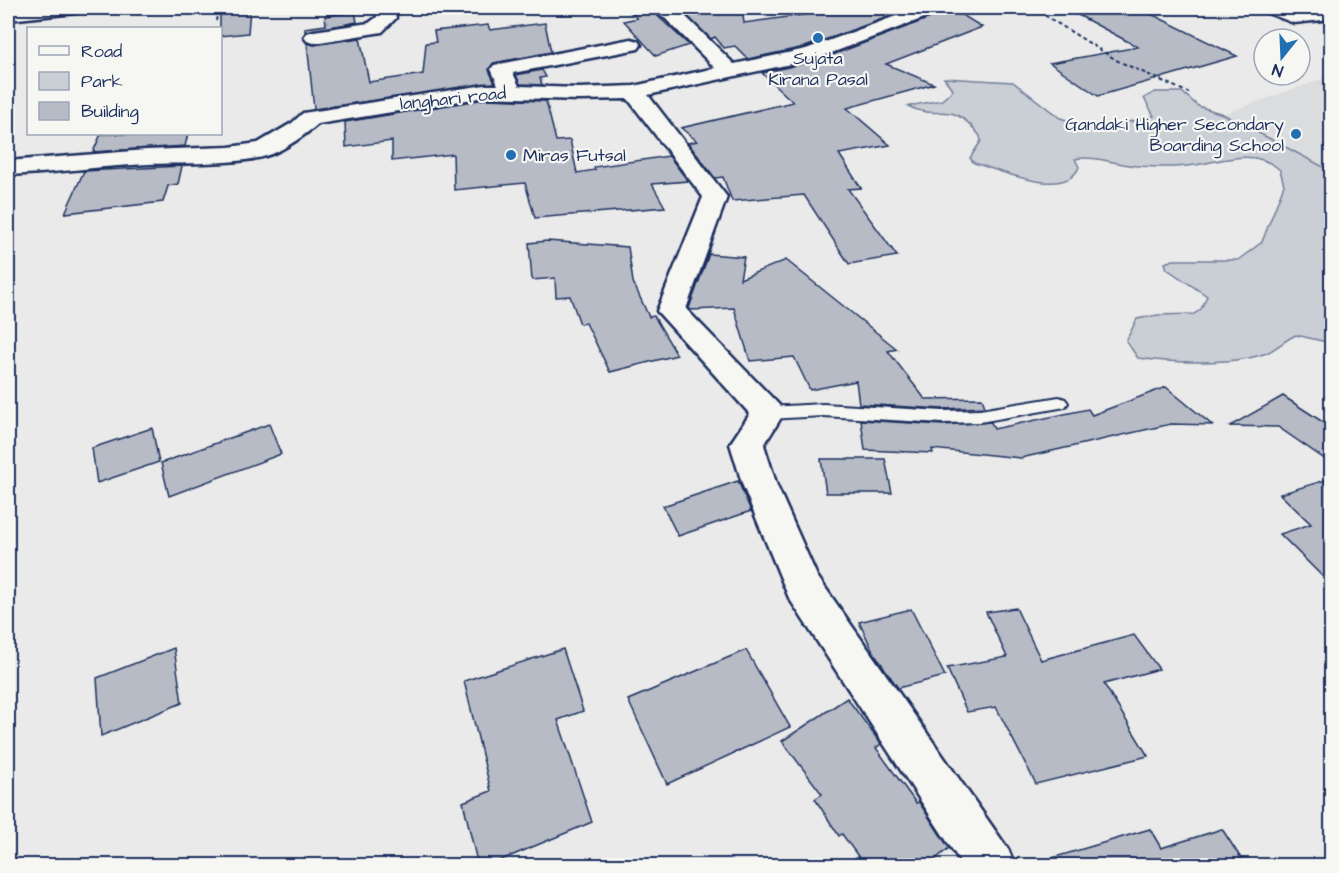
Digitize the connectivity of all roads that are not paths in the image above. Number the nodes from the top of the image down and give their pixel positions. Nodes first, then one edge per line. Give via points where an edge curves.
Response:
1 (75, 8) edge
2 (384, 8) edge
3 (660, 8) edge
4 (934, 8) edge
5 (1271, 8) edge
6 (1332, 13) edge
7 (8, 15) edge
8 (314, 37) dead end
9 (631, 45) dead end
10 (730, 72) junction
11 (511, 90) junction
12 (634, 92) junction
13 (8, 168) edge
14 (1059, 404) dead end
15 (768, 413) junction
16 (991, 866) edge

1 - 7 street
2 - 8 street via 387,18 375,28
3 - 10 street via 673,15
4 - 10 street, langhari road via 811,54
5 - 6 street via 1294,17
9 - 11 street via 501,69
10 - 12 street, langhari road
11 - 12 street, langhari road
11 - 13 street, langhari road via 311,118 264,149
12 - 15 street via 715,197 671,311
14 - 15 lane via 980,416 823,410
15 - 16 street via 747,444 760,486 802,586

